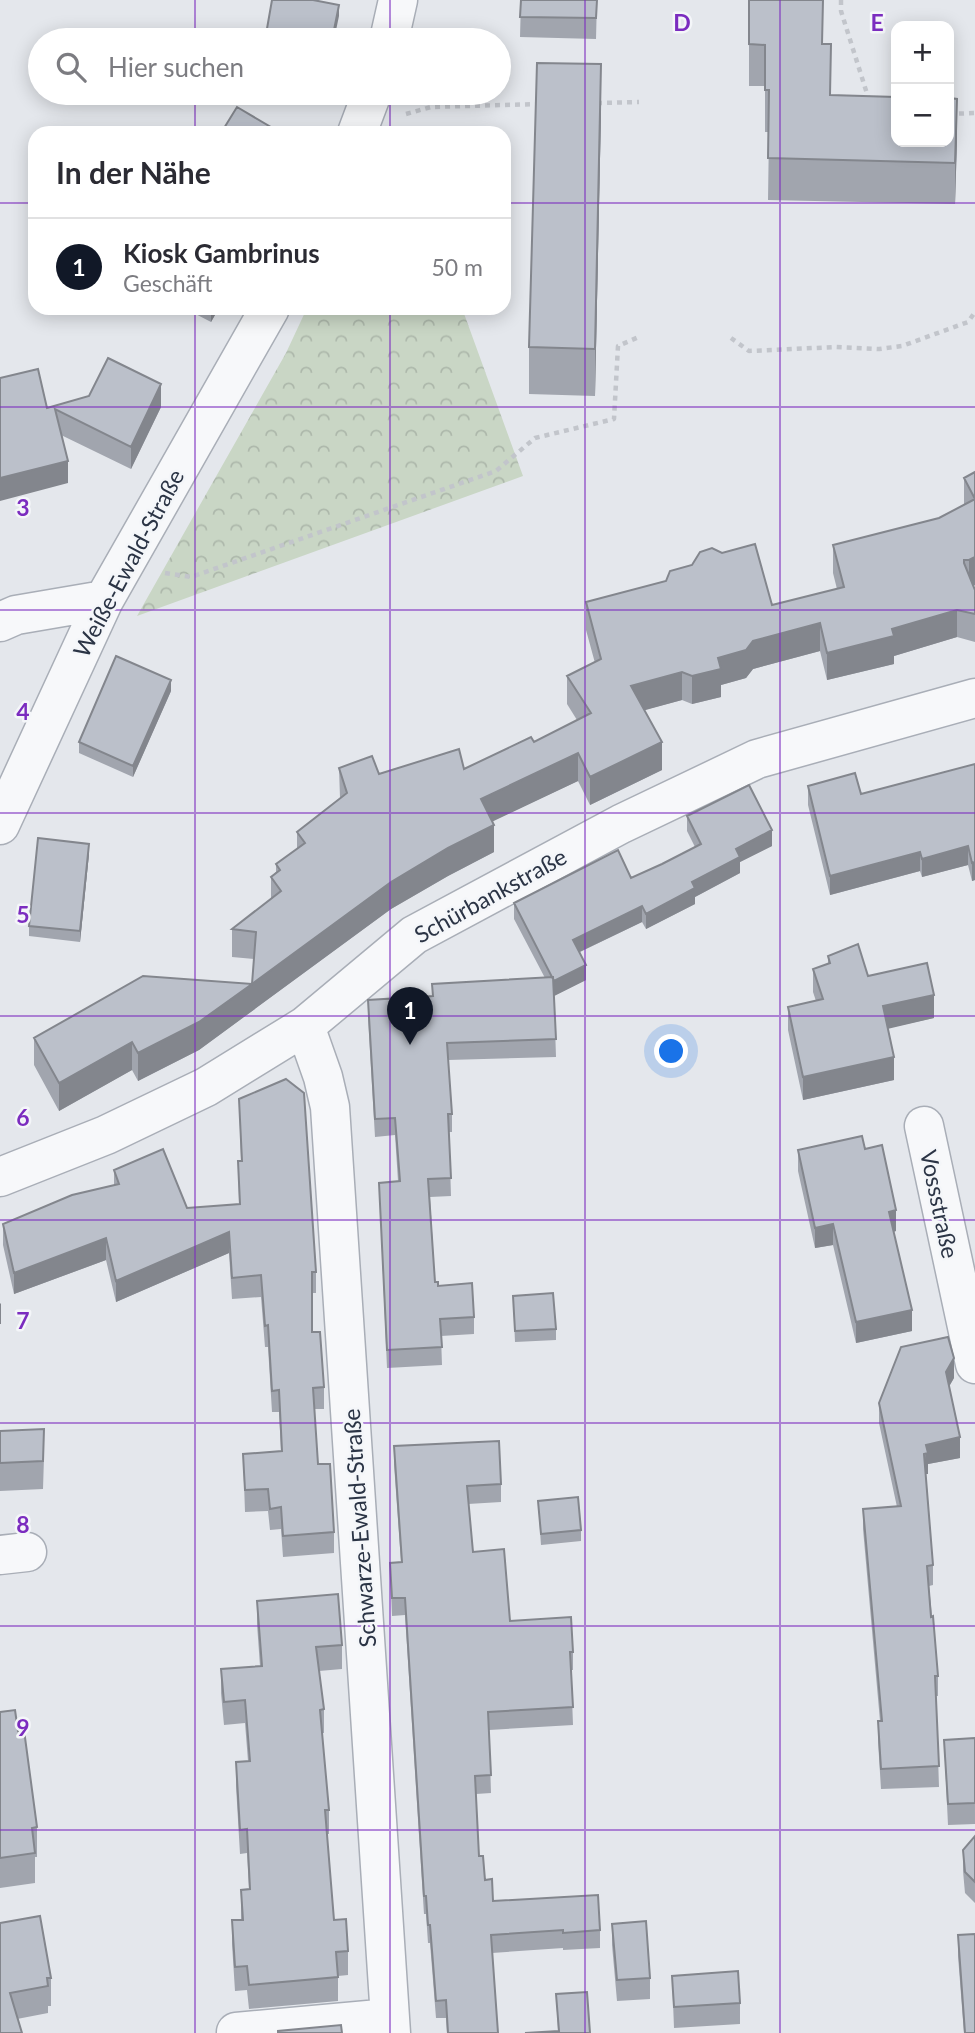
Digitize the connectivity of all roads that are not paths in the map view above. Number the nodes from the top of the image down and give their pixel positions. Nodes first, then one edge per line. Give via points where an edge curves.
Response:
1 (398, 0) edge
2 (391, 28) edge
3 (368, 105) edge
4 (360, 126) edge
5 (266, 315) edge
6 (104, 600) junction
7 (0, 622) edge
8 (975, 698) edge
9 (0, 825) edge
10 (305, 1026) junction
11 (923, 1126) dead end
12 (0, 1177) edge
13 (975, 1363) edge
14 (391, 2025) edge
15 (236, 2032) edge

1 - 2 street
3 - 4 street
5 - 6 street, Weiße-Ewald-Straße
6 - 7 street via 16,615
6 - 9 street, Weiße-Ewald-Straße
8 - 10 street, Schürbankstraße via 757,759 621,824 414,934
10 - 12 street, Schürbankstraße via 206,1087 106,1135
10 - 14 street, Schwarze-Ewald-Straße via 330,1107
11 - 13 street, Vossstraße
14 - 15 street

